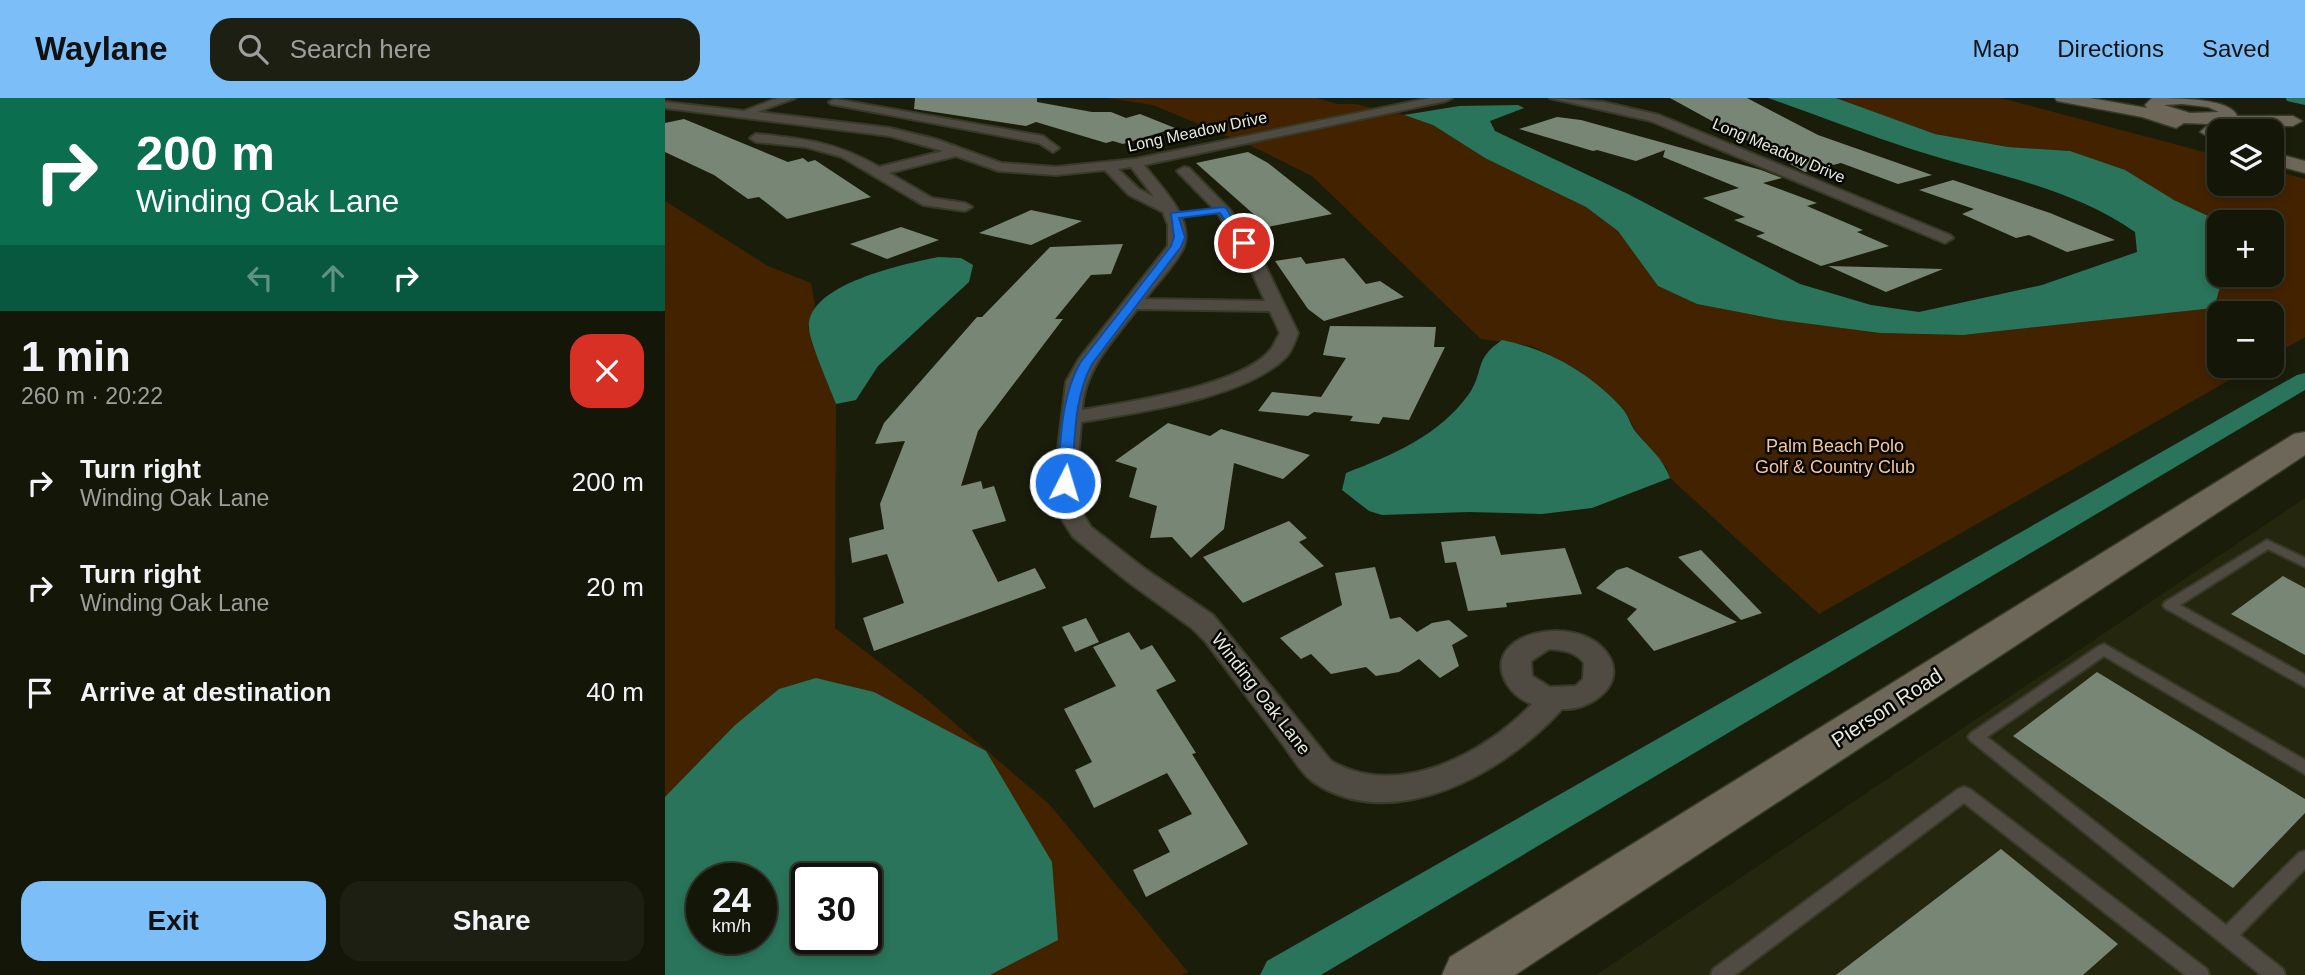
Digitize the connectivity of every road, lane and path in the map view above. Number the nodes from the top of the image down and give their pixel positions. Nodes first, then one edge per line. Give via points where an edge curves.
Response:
1 (789, 98) edge
2 (1446, 98) edge
3 (1556, 98) edge
4 (2064, 98) edge
5 (2093, 98) edge
6 (835, 102) dead end
7 (665, 105) edge
8 (2165, 109) junction
9 (742, 114) junction
10 (2208, 119) edge
11 (2207, 126) edge
12 (2207, 127) edge
13 (1016, 135) junction
14 (756, 138) dead end
15 (1053, 148) dead end
16 (956, 151) junction
17 (2284, 161) edge
18 (1135, 163) junction
19 (1109, 167) junction
20 (2305, 167) edge
21 (1184, 171) dead end
22 (877, 172) junction
23 (965, 207) dead end
24 (1223, 210) junction
25 (1182, 213) junction
26 (1945, 238) dead end
27 (1132, 304) junction
28 (1276, 306) junction
29 (1070, 418) junction
30 (2305, 441) edge
31 (2305, 563) edge
32 (2305, 682) edge
33 (1554, 699) dead end
34 (2305, 768) edge
35 (2305, 858) edge
36 (2227, 936) junction
37 (2190, 972) edge
38 (1469, 975) edge
39 (1720, 975) edge
40 (2276, 975) edge

1 - 9 street
2 - 18 street, Long Meadow Drive
3 - 26 street, Long Meadow Drive via 1655,118
4 - 8 street
4 - 11 street
5 - 8 street
6 - 13 street
7 - 9 street, Long Meadow Drive
8 - 10 street via 2191,100
8 - 12 street via 2192,126
9 - 16 street, Long Meadow Drive via 890,132
13 - 15 street
13 - 16 street
14 - 22 street via 847,154
16 - 19 street, Long Meadow Drive via 1016,169
16 - 22 street
17 - 20 street
18 - 19 street, Long Meadow Drive
18 - 25 street
19 - 25 street via 1133,192
21 - 24 street
22 - 23 street via 928,202
24 - 25 street
24 - 28 street
25 - 27 street, Winding Oak Lane via 1176,247
27 - 28 street
27 - 29 street, Winding Oak Lane via 1086,363 1076,382
28 - 29 street via 1288,339 1274,359 1257,371 1206,389
29 - 33 street, Winding Oak Lane via 1065,493 1082,532 1203,622 1321,770 1339,781 1386,790 1411,787 1461,769 1506,745
30 - 38 street, Pierson Road
31 - 32 lane via 2267,544 2170,606
34 - 36 lane via 2104,649 1976,737
35 - 36 lane
36 - 40 lane
37 - 39 lane via 1964,794

